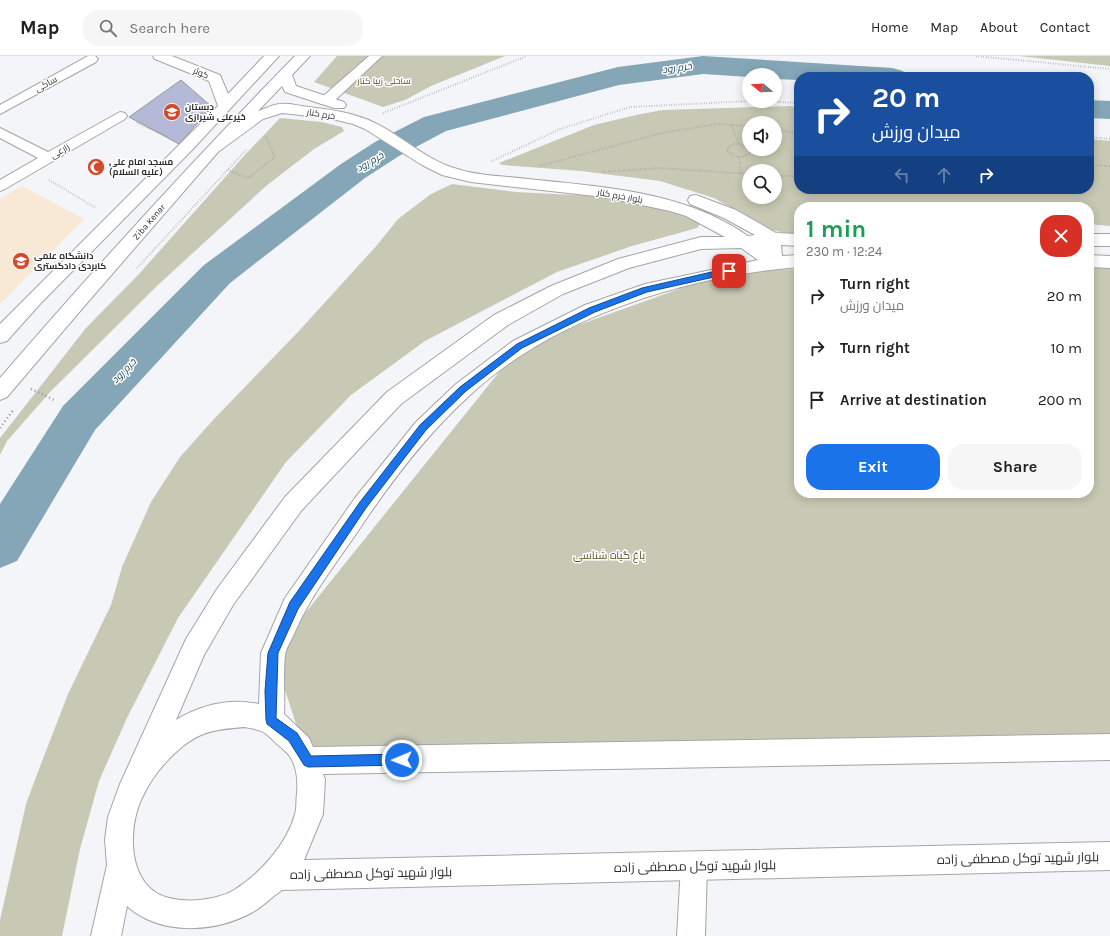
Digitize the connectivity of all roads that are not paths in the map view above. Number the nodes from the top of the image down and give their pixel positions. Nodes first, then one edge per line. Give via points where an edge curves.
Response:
1 (160, 56) edge
2 (195, 56) edge
3 (272, 56) edge
4 (303, 56) edge
5 (376, 56) edge
6 (92, 59) dead end
7 (175, 62) junction
8 (285, 75) junction
9 (326, 101) junction
10 (225, 106) junction
11 (0, 110) edge
12 (120, 116) road end
13 (377, 121) junction
14 (0, 132) edge
15 (419, 139) dead end
16 (213, 149) junction
17 (438, 156) junction
18 (48, 158) junction
19 (0, 186) edge
20 (772, 240) junction
21 (794, 240) edge
22 (1094, 240) edge
23 (1110, 240) edge
24 (746, 242) junction
25 (794, 261) edge
26 (1094, 262) edge
27 (1110, 262) edge
28 (774, 263) junction
29 (3, 328) edge
30 (0, 392) edge
31 (271, 720) junction
32 (1110, 747) edge
33 (308, 761) junction
34 (140, 772) junction
35 (1110, 856) edge
36 (121, 866) junction
37 (694, 866) junction
38 (279, 875) junction
39 (197, 926) edge
40 (106, 936) edge
41 (691, 936) edge

1 - 7 main road, کوثر
2 - 7 main road via 184,62
3 - 10 main road
4 - 8 main road, Ziba Kenar
5 - 9 street
6 - 11 street, ساکی
7 - 10 main road, کوثر via 215,78
8 - 9 main road via 290,89
8 - 16 main road, Ziba Kenar
9 - 13 main road
10 - 29 main road via 188,146
12 - 18 street, زارعی
13 - 15 main road
13 - 16 main road, خرم کنار via 358,121 281,108 258,116
13 - 17 main road, خرم کنار
14 - 18 street
16 - 30 main road, Ziba Kenar
17 - 20 main road, بلوار خرم کنار via 479,167 636,186 704,202 758,229
17 - 24 main road, بلوار خرم کنار via 448,172 604,192 673,206 692,212
18 - 19 street, زارعی
20 - 21 main road
20 - 24 main road
20 - 28 main road
22 - 23 main road
24 - 28 main road, بلوار خرم کنار
24 - 34 main road via 700,244 664,252 624,263 557,290 502,320 394,398 357,434 294,504 225,597 195,647
25 - 28 main road
26 - 27 main road
28 - 31 main road via 645,290 592,310 520,346 463,389 423,428 363,505 294,606 273,653
31 - 33 main road via 293,737
31 - 34 main road via 245,714 217,716 189,728 162,746
32 - 33 main road
33 - 38 main road via 313,788 309,818 298,848
34 - 36 main road via 125,802 118,834
35 - 37 main road, بلوار شهید توکل مصطفی زاده
36 - 39 main road via 134,892 157,910 186,918
36 - 40 main road
37 - 38 main road, بلوار شهید توکل مصطفی زاده
37 - 41 street
38 - 39 main road via 251,899

